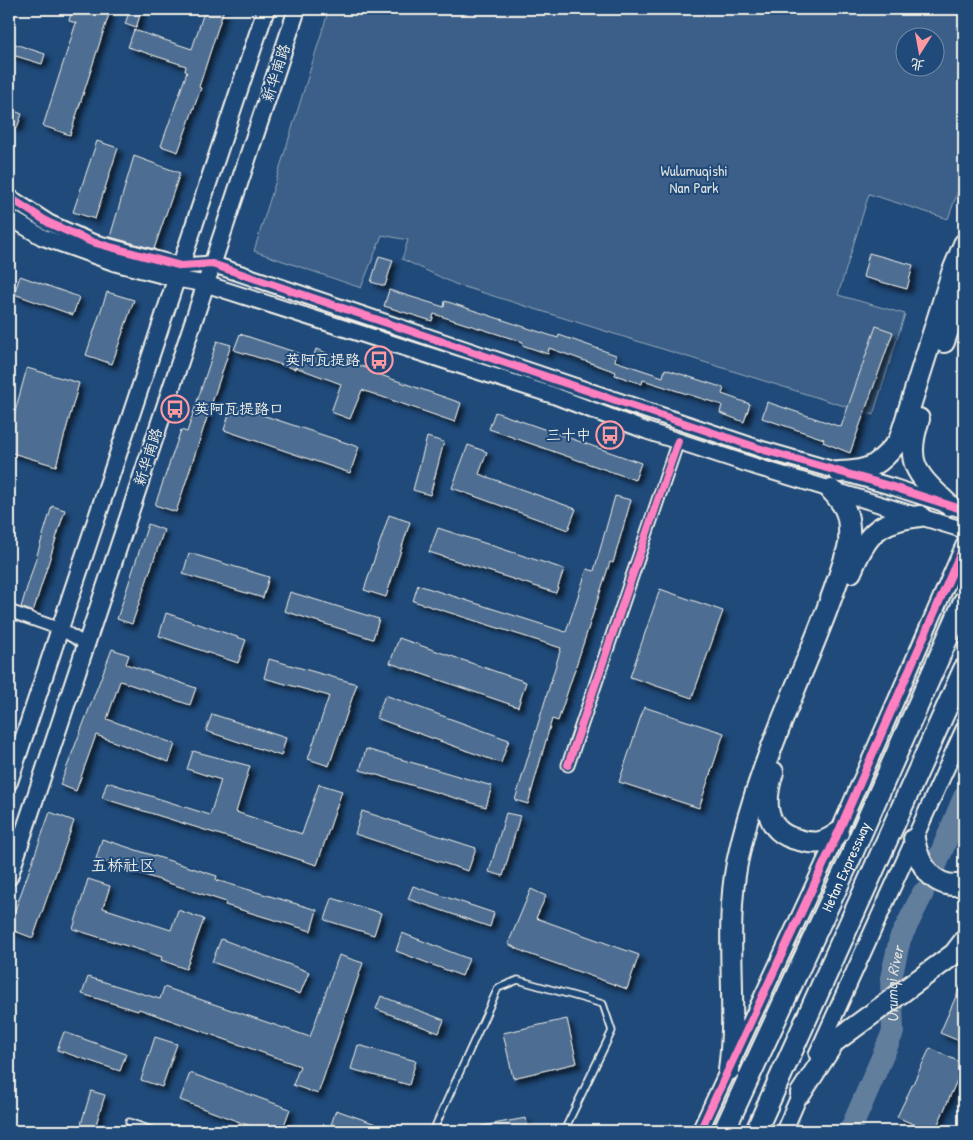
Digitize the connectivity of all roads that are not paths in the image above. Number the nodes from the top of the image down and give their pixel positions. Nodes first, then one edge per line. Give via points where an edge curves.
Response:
1 (266, 9) edge
2 (297, 9) edge
3 (9, 197) edge
4 (9, 217) edge
5 (964, 244) edge
6 (212, 264) junction
7 (178, 272) junction
8 (206, 284) junction
9 (956, 291) edge
10 (678, 441) junction
11 (835, 481) junction
12 (957, 508) edge
13 (920, 516) junction
14 (964, 530) edge
15 (964, 545) edge
16 (964, 601) edge
17 (9, 611) edge
18 (60, 629) junction
19 (86, 644) junction
20 (964, 669) edge
21 (964, 729) edge
22 (772, 760) junction
23 (568, 765) dead end
24 (9, 782) edge
25 (838, 833) junction
26 (914, 839) junction
27 (9, 877) edge
28 (964, 884) edge
29 (964, 941) edge
30 (729, 1070) junction
31 (801, 1093) junction
32 (129, 1122) dead end
33 (154, 1131) edge
34 (433, 1131) edge
35 (564, 1131) edge
36 (700, 1131) edge
37 (724, 1131) edge
38 (756, 1131) edge
39 (784, 1131) edge

1 - 7 main road, 新华南路
2 - 6 main road, 新华南路
3 - 7 street via 49,223
4 - 7 street via 42,237 115,263
5 - 9 highway
6 - 7 street
6 - 8 main road, 新华南路
6 - 11 street via 764,450
7 - 8 street
7 - 18 main road, 新华南路
8 - 10 street via 546,393
8 - 19 main road, 新华南路
9 - 11 highway via 899,441 881,462
9 - 12 highway via 912,442 914,465 928,484
10 - 11 street via 756,467
10 - 23 street
11 - 12 street
11 - 13 street
11 - 22 highway via 849,516 849,545
13 - 14 street
13 - 22 highway via 885,523 858,555
15 - 25 street
16 - 37 highway, Hetan Expressway
17 - 18 street
18 - 19 street
18 - 24 main road, 新华南路
19 - 27 main road, 新华南路
20 - 38 highway, Hetan Expressway
21 - 26 street
22 - 25 highway via 768,800 771,819 780,832 791,839 812,844 825,842
22 - 30 highway via 744,829 731,900 733,1020
25 - 30 street
26 - 28 highway via 920,863 936,882 956,886
26 - 31 street
29 - 31 highway via 954,954 834,1042
30 - 36 street
31 - 39 street
32 - 33 lane
34 - 35 lane via 498,988 518,980 603,1004 612,1031

